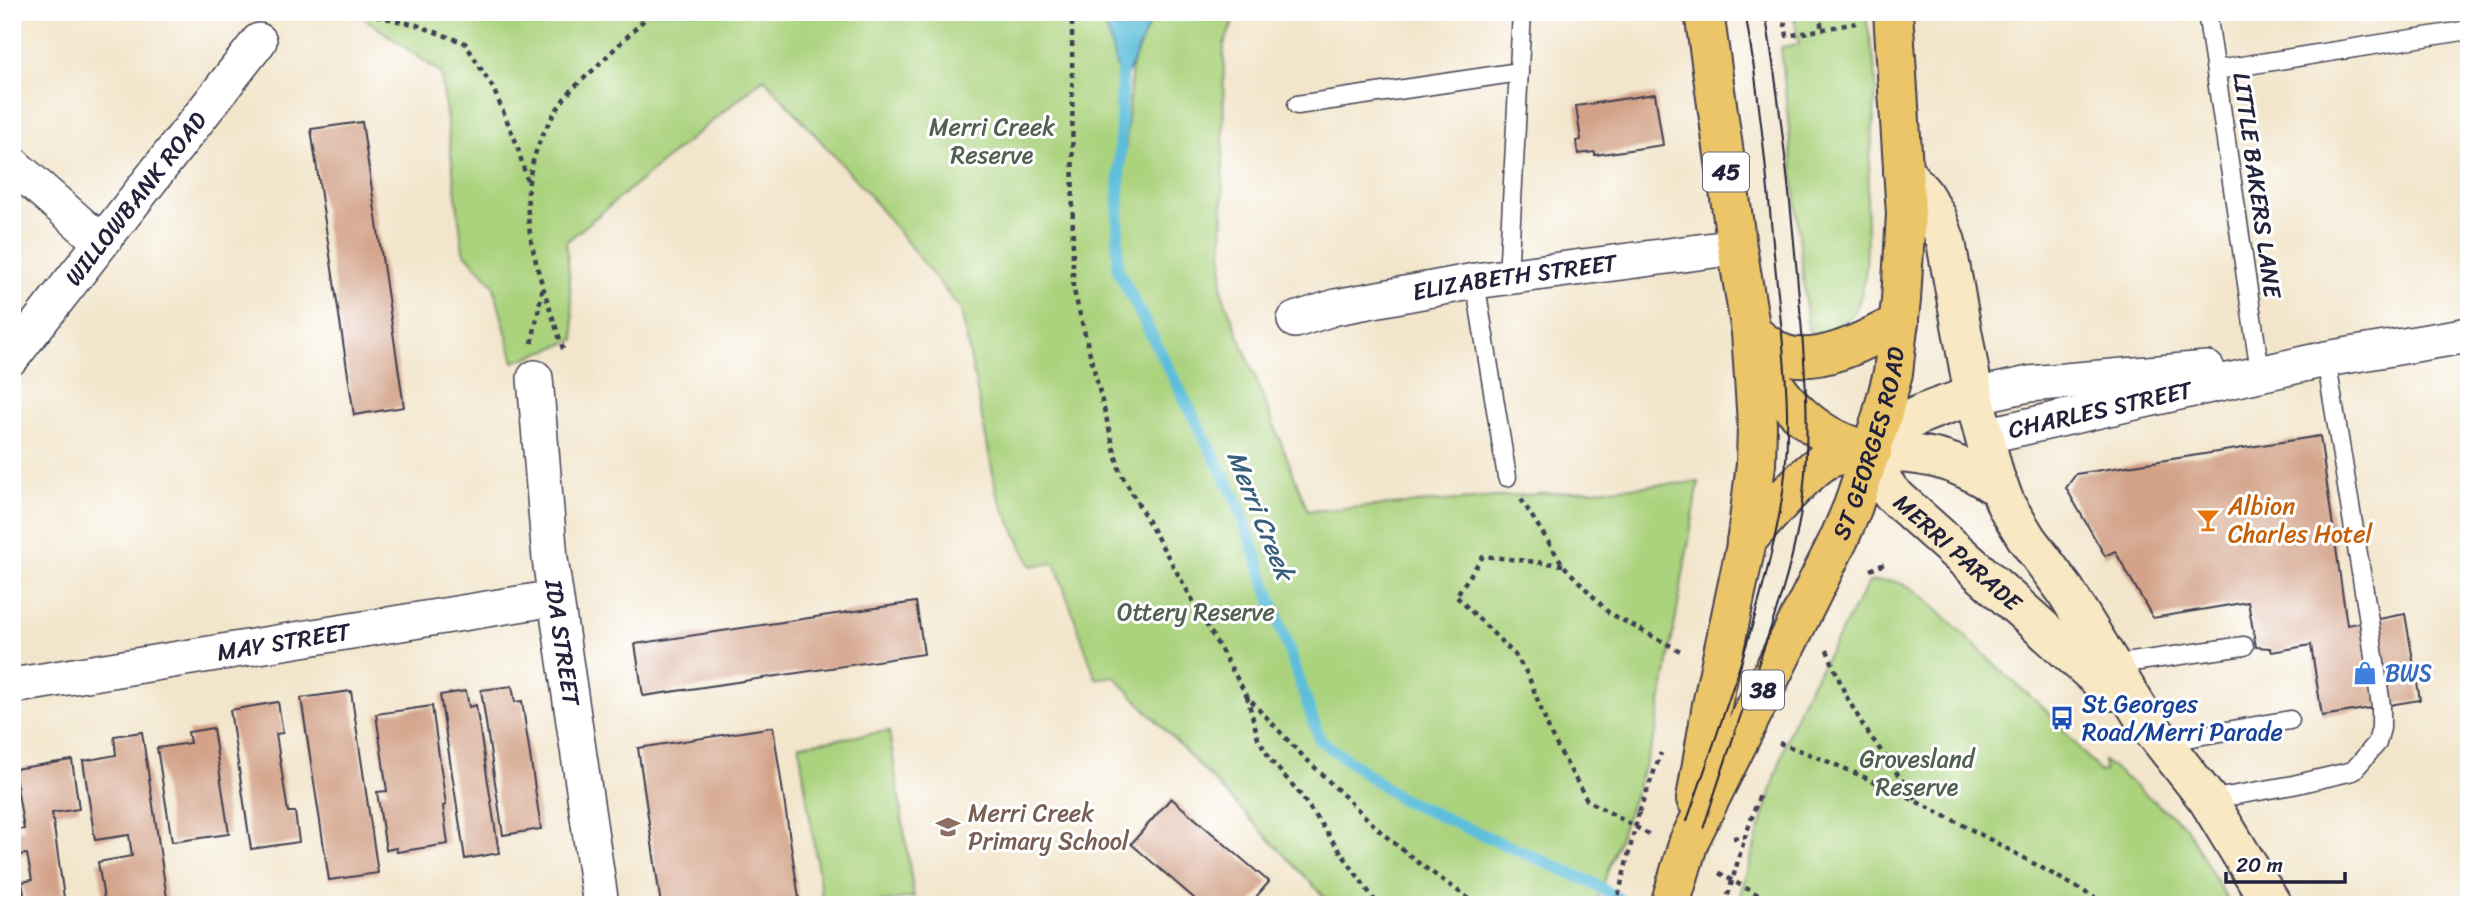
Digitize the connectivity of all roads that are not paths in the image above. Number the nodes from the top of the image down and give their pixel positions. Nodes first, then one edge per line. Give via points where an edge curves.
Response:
1 (1522, 12) edge
2 (1704, 12) edge
3 (1893, 12) edge
4 (2207, 12) edge
5 (2469, 30) edge
6 (259, 41) dead end
7 (2216, 70) junction
8 (1519, 72) junction
9 (1297, 105) dead end
10 (12, 164) edge
11 (1903, 171) junction
12 (101, 242) junction
13 (1737, 247) junction
14 (1491, 279) junction
15 (1295, 320) dead end
16 (1899, 323) junction
17 (1751, 332) junction
18 (2469, 335) edge
19 (12, 357) edge
20 (2326, 359) junction
21 (2259, 365) junction
22 (535, 378) road end
23 (1973, 396) junction
24 (1984, 436) junction
25 (1872, 451) junction
26 (1507, 477) road end
27 (2000, 489) junction
28 (1743, 559) junction
29 (555, 598) junction
30 (2244, 646) dead end
31 (2111, 665) junction
32 (12, 686) edge
33 (2290, 720) dead end
34 (2154, 731) junction
35 (2208, 800) junction
36 (1674, 840) junction
37 (601, 905) edge
38 (1670, 905) edge
39 (2273, 905) edge

1 - 8 lane
2 - 13 highway, ST GEORGES ROAD / 45
3 - 11 highway, ST GEORGES ROAD
4 - 7 lane, LITTLE BAKERS LANE
5 - 7 lane
6 - 12 street, WILLOWBANK ROAD
7 - 21 lane, LITTLE BAKERS LANE
8 - 9 lane
8 - 14 lane
10 - 12 street
11 - 16 highway, ST GEORGES ROAD via 1906,214
11 - 23 main road via 1937,217 1946,243
12 - 19 street, WILLOWBANK ROAD
13 - 14 street, ELIZABETH STREET
13 - 17 highway, ST GEORGES ROAD / 45
14 - 15 street, ELIZABETH STREET via 1336,307
14 - 26 lane
16 - 17 highway via 1841,350 1804,357 1783,354
16 - 25 highway, ST GEORGES ROAD
17 - 25 highway via 1761,362 1807,421 1828,437
17 - 28 highway, ST GEORGES ROAD / 45 via 1756,464
18 - 20 street, CHARLES STREET
20 - 21 street, CHARLES STREET
20 - 24 street, CHARLES STREET
20 - 35 lane via 2381,706 2377,743 2353,771
21 - 23 street, CHARLES STREET via 2059,380
22 - 29 street, IDA STREET
23 - 24 main road
23 - 25 main road via 1899,425
24 - 25 main road, CHARLES STREET
24 - 27 main road
25 - 27 main road, MERRI PARADE via 1943,458
25 - 28 highway via 1823,463 1797,486
25 - 34 main road, MERRI PARADE via 1878,474 1891,493
25 - 36 highway, ST GEORGES ROAD / 38 via 1839,539
27 - 31 main road, MERRI PARADE via 2016,524 2065,590
28 - 36 highway, ST GEORGES ROAD / 38 via 1715,693
29 - 32 street, MAY STREET
29 - 37 street, IDA STREET
30 - 31 lane
31 - 34 main road, MERRI PARADE
33 - 34 lane
34 - 35 main road, MERRI PARADE
35 - 39 main road, MERRI PARADE
36 - 38 highway, ST GEORGES ROAD / 38, bridge

